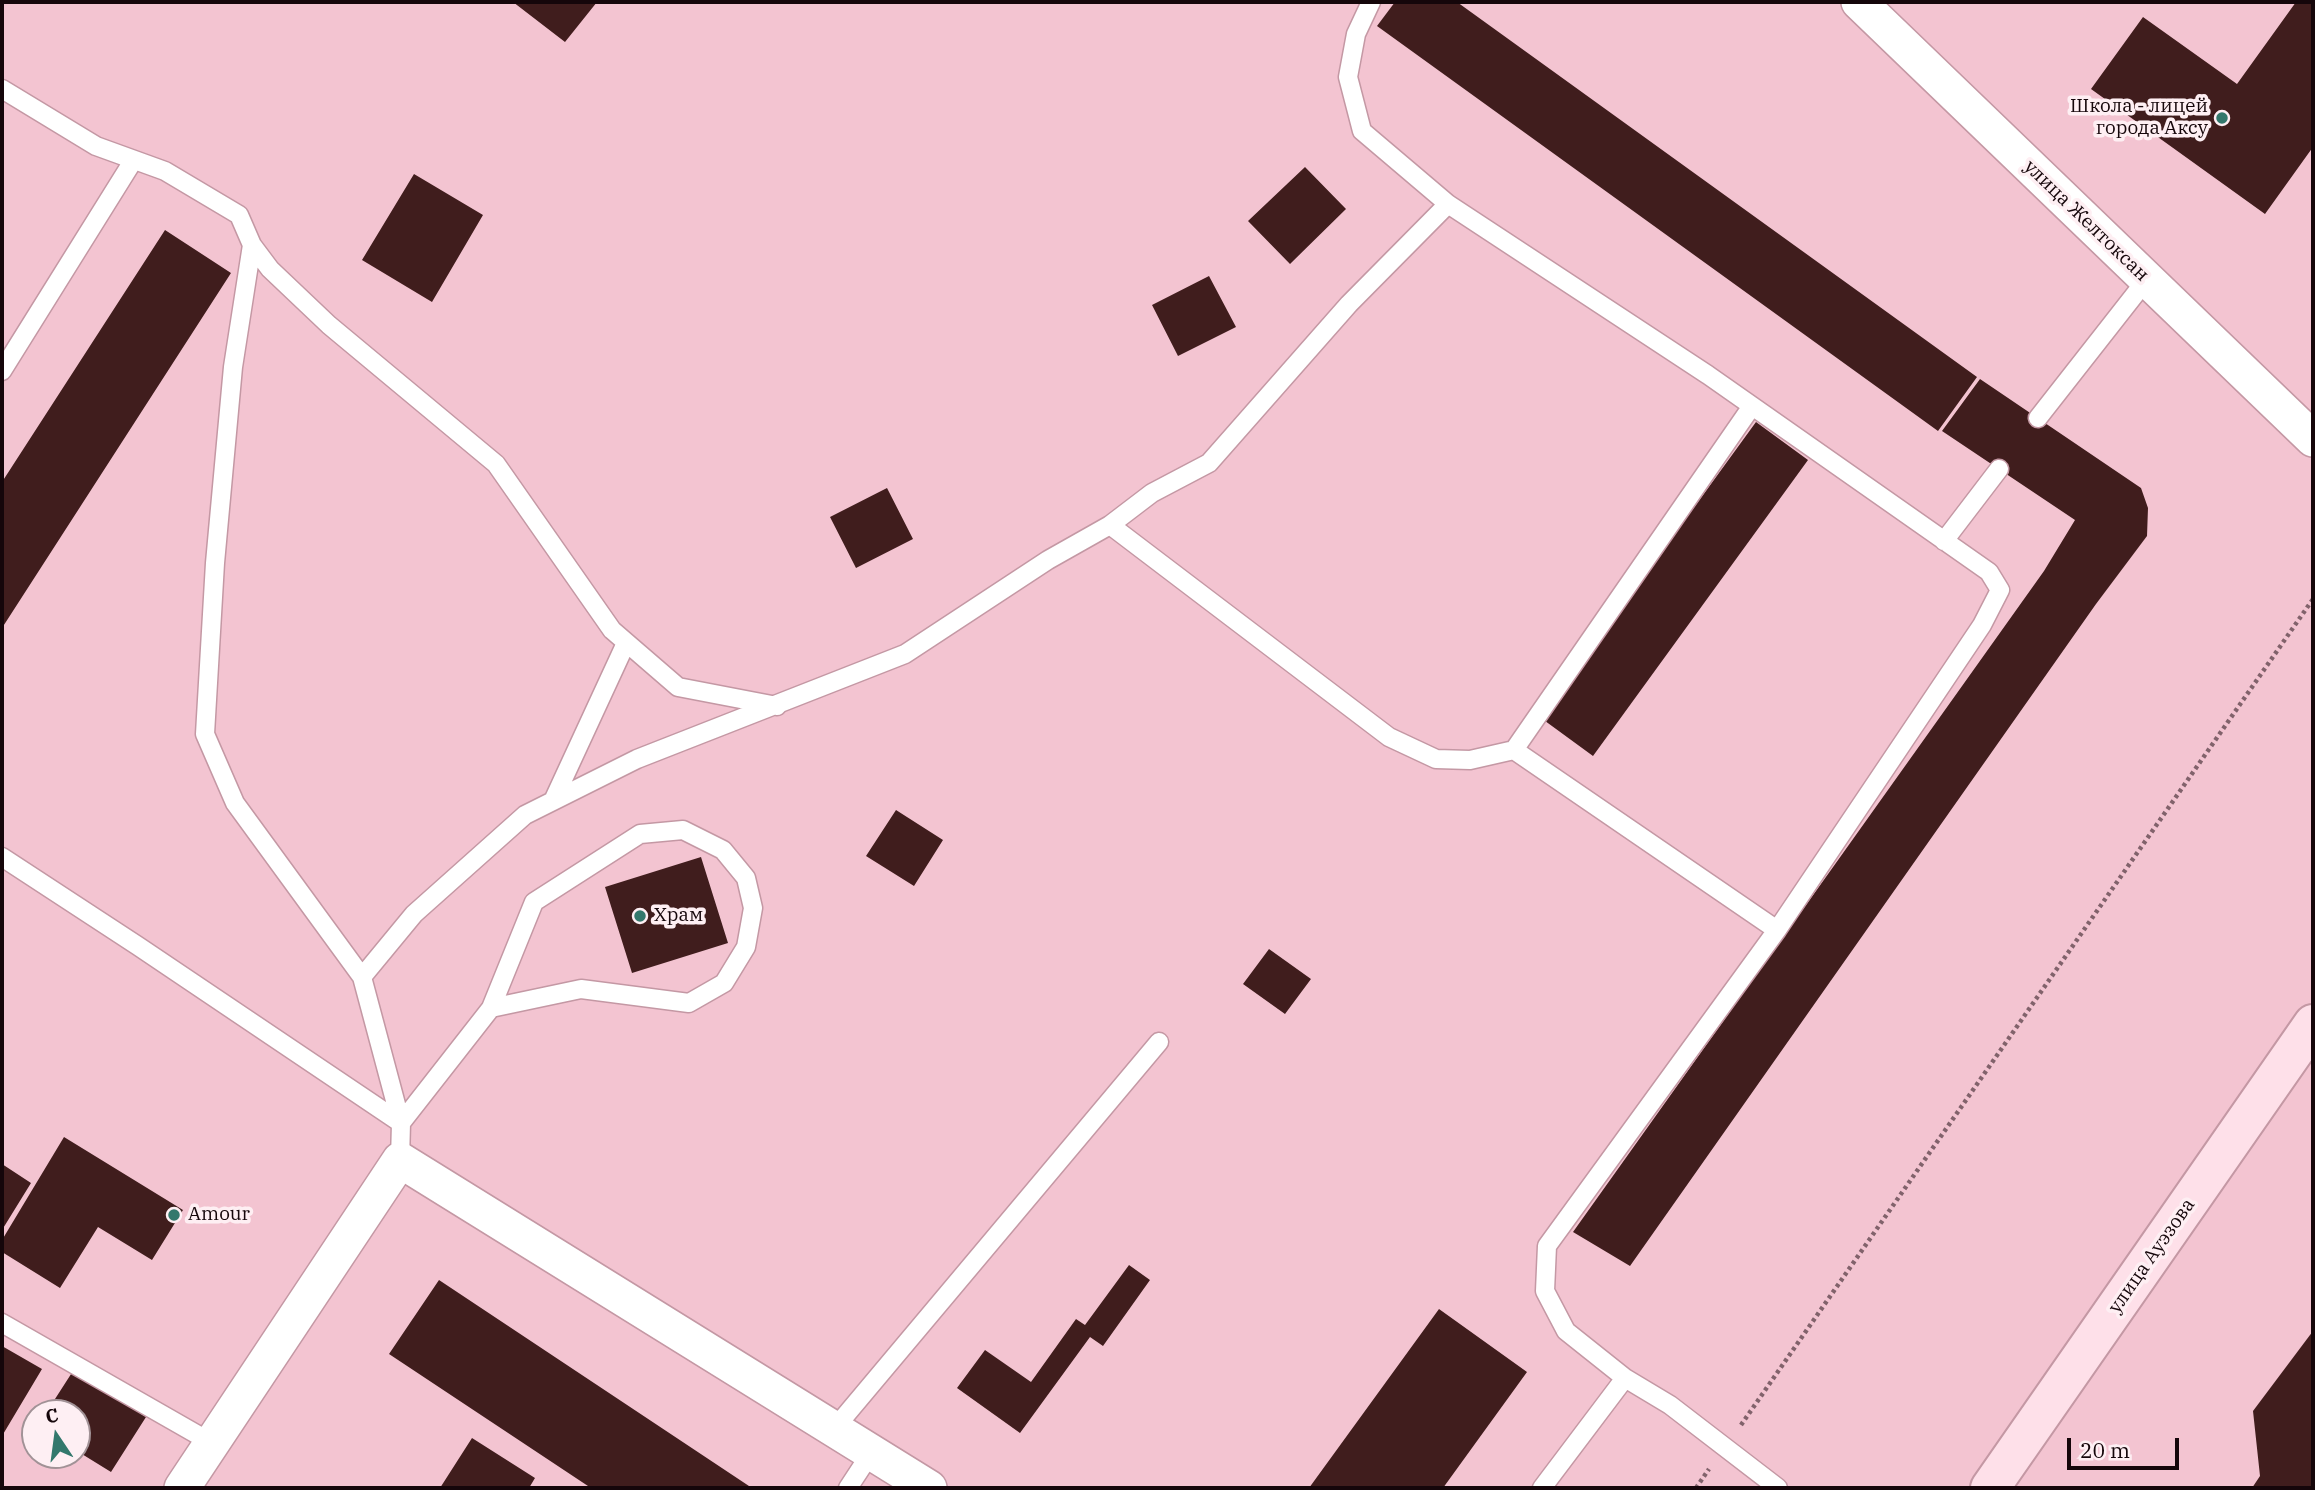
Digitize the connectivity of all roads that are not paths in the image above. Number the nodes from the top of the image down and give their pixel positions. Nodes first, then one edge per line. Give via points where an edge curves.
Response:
1 (1371, 2) edge
2 (1859, 2) edge
3 (2, 89) edge
4 (133, 161) junction
5 (1448, 204) junction
6 (252, 246) junction
7 (2147, 279) junction
8 (2, 371) edge
9 (1752, 405) junction
10 (2038, 418) dead end
11 (2313, 439) edge
12 (1999, 469) dead end
13 (1110, 525) junction
14 (1944, 541) junction
15 (626, 643) junction
16 (777, 706) junction
17 (1514, 750) junction
18 (553, 801) junction
19 (2, 857) edge
20 (1777, 930) junction
21 (362, 977) junction
22 (491, 1008) junction
23 (2313, 1024) edge
24 (1158, 1042) dead end
25 (401, 1123) junction
26 (400, 1160) junction
27 (2, 1323) edge
28 (1625, 1378) junction
29 (834, 1429) junction
30 (212, 1443) junction
31 (871, 1452) junction
32 (182, 1488) edge
33 (848, 1488) edge
34 (929, 1488) edge
35 (1542, 1488) edge
36 (1778, 1488) edge
37 (1990, 1488) edge

1 - 5 lane via 1356,34 1348,77 1362,131
2 - 7 street, улица Желтоксан
3 - 4 lane via 96,146
4 - 6 lane via 165,171 239,215
4 - 8 lane
5 - 9 lane
5 - 13 lane via 1349,304 1209,463 1152,493
6 - 15 lane via 329,325 496,464 612,630
6 - 21 lane via 233,367 205,734 234,803
7 - 10 lane
7 - 11 street, улица Желтоксан
9 - 14 lane
9 - 17 lane
12 - 14 lane
13 - 16 lane via 905,654
13 - 17 lane via 1389,737 1436,759 1471,760
14 - 20 lane via 1989,572 2000,590 1982,625
15 - 16 lane via 678,687
15 - 18 lane
16 - 18 lane via 637,759
17 - 20 lane
18 - 21 lane via 525,814 414,915
19 - 25 lane
20 - 28 lane via 1547,1246 1545,1291 1566,1331
21 - 25 lane
22 - 22 lane via 534,902 640,834 683,830 723,850 746,878 753,908 746,947 724,983 689,1003 581,989
22 - 25 lane
23 - 37 street, улица Ауэзова
24 - 29 lane
25 - 26 lane
26 - 29 street
26 - 30 street
27 - 30 lane
28 - 35 lane
28 - 36 lane via 1670,1405
29 - 31 street
30 - 32 street
31 - 33 lane
31 - 34 street

